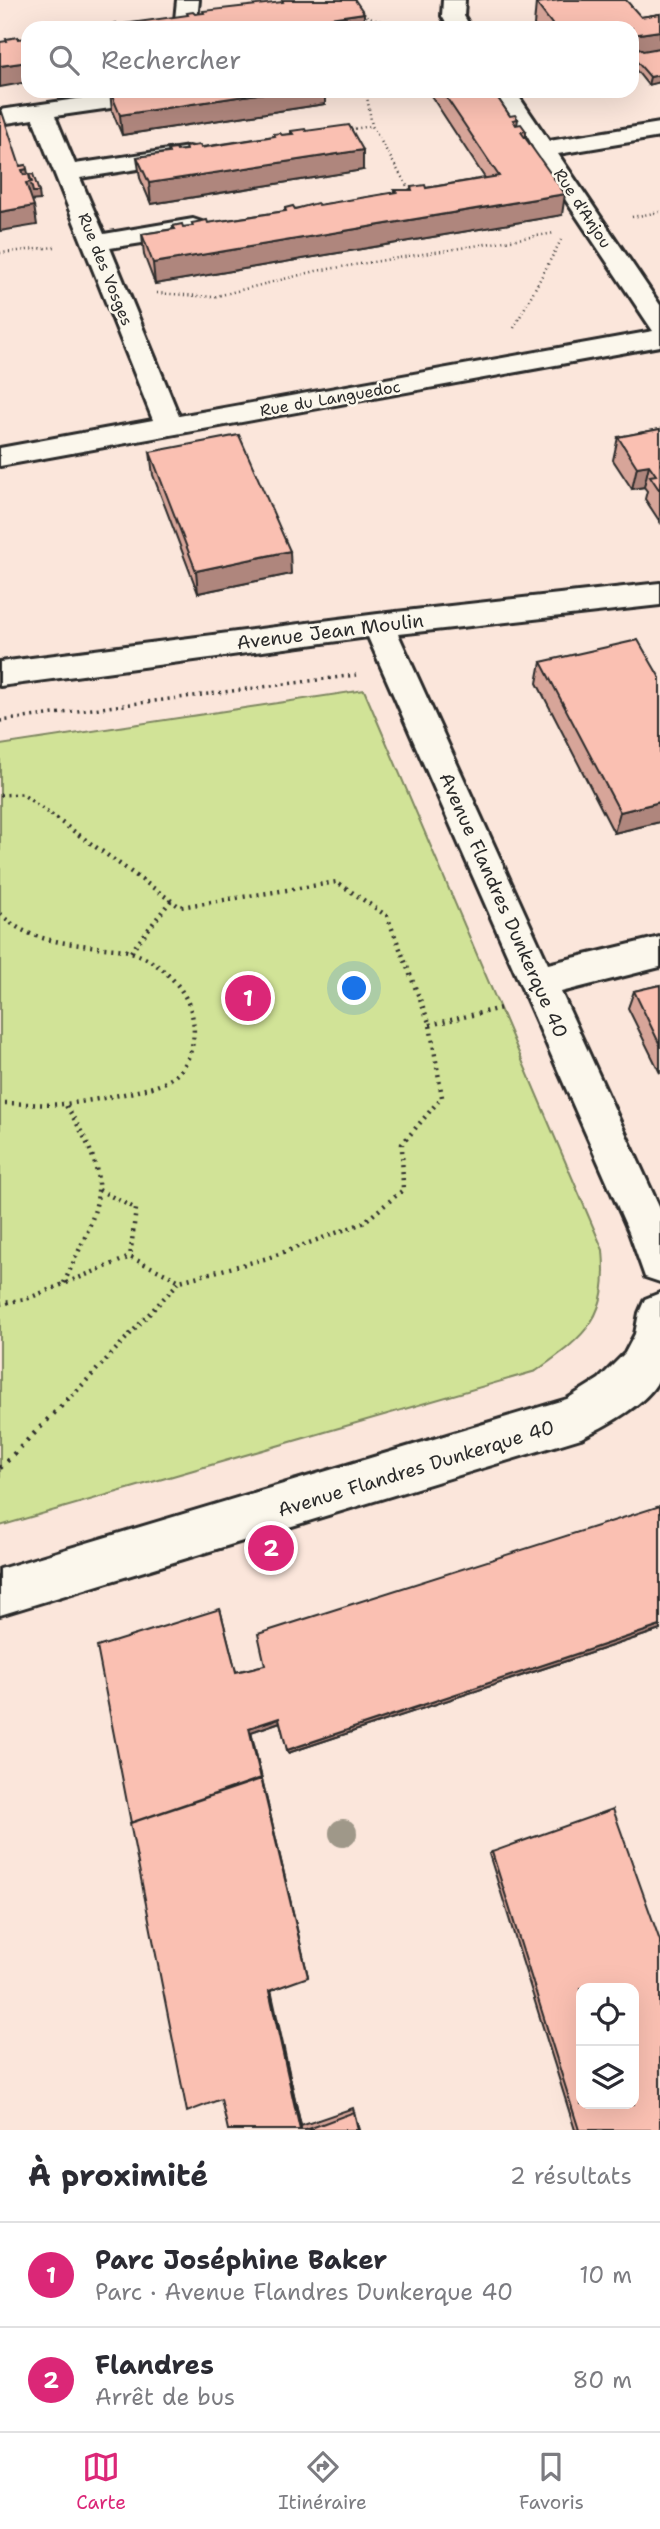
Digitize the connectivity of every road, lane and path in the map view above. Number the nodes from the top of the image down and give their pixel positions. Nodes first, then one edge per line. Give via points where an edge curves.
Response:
1 (430, 0) edge
2 (441, 0) edge
3 (454, 0) edge
4 (354, 7) edge
5 (186, 10) edge
6 (351, 12) edge
7 (364, 14) junction
8 (211, 17) edge
9 (379, 20) edge
10 (165, 21) edge
11 (456, 21) edge
12 (131, 98) edge
13 (367, 98) edge
14 (509, 98) edge
15 (41, 111) junction
16 (0, 117) edge
17 (372, 126) junction
18 (660, 130) edge
19 (334, 132) edge
20 (544, 149) junction
21 (214, 150) edge
22 (66, 173) junction
23 (410, 191) edge
24 (219, 223) edge
25 (593, 223) junction
26 (566, 230) junction
27 (95, 243) junction
28 (0, 253) edge
29 (114, 290) junction
30 (660, 325) edge
31 (660, 338) edge
32 (490, 369) junction
33 (170, 427) junction
34 (0, 457) edge
35 (660, 594) edge
36 (378, 625) junction
37 (398, 669) junction
38 (0, 674) edge
39 (0, 721) edge
40 (0, 795) edge
41 (171, 900) junction
42 (0, 914) edge
43 (131, 951) junction
44 (660, 952) edge
45 (542, 990) junction
46 (430, 1025) junction
47 (0, 1103) edge
48 (65, 1104) junction
49 (99, 1190) junction
50 (130, 1257) junction
51 (660, 1263) edge
52 (180, 1281) junction
53 (64, 1284) junction
54 (0, 1304) edge
55 (660, 1314) edge
56 (644, 1381) edge
57 (0, 1468) edge
58 (0, 1592) edge

1 - 2 street
3 - 11 street
4 - 7 path
5 - 8 street
5 - 10 street
6 - 7 path
7 - 9 path
12 - 15 street
13 - 17 path
14 - 20 street, Rue d'Anjou
15 - 16 street
15 - 22 street, Rue des Vosges
17 - 19 path
17 - 23 path
18 - 20 street
20 - 25 street, Rue d'Anjou
21 - 22 street
22 - 27 street, Rue des Vosges
24 - 27 street
25 - 26 path
25 - 30 street, Rue d'Anjou
26 - 29 path via 316,271 213,297
26 - 32 path
27 - 28 path
27 - 29 street, Rue des Vosges
29 - 33 street, Rue des Vosges
31 - 32 street, Rue du Languedoc
32 - 33 street, Rue du Languedoc
33 - 34 street, Rue du Languedoc
35 - 36 street, Avenue Jean Moulin
36 - 37 street, Avenue Flandres Dunkerque 40
36 - 38 street, Avenue Jean Moulin
37 - 39 path
37 - 45 street, Avenue Flandres Dunkerque 40
40 - 41 path via 22,793
41 - 43 path
41 - 46 path via 180,906 337,882 387,916
42 - 43 path via 33,937
43 - 48 path via 180,988 192,1007 191,1053 179,1074 159,1085
44 - 45 street
45 - 46 path
45 - 51 street, Avenue Flandres Dunkerque 40
46 - 52 path via 442,1097 402,1144 403,1190 363,1223 268,1258
47 - 48 path
48 - 49 path via 96,1164
49 - 50 path via 136,1209
49 - 53 path
50 - 52 path
50 - 53 path
52 - 57 path
53 - 54 path
55 - 56 street, Avenue Flandres Dunkerque 40
56 - 58 street, Avenue Flandres Dunkerque 40 via 565,1423

